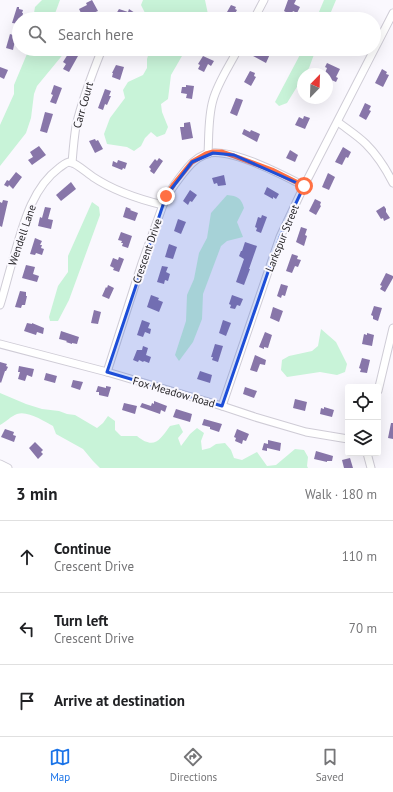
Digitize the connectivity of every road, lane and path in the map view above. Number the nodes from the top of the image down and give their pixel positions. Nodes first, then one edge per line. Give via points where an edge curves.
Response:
1 (264, 0) edge
2 (258, 12) edge
3 (393, 13) edge
4 (381, 37) edge
5 (99, 56) edge
6 (234, 56) edge
7 (371, 56) edge
8 (338, 122) junction
9 (208, 154) junction
10 (72, 163) junction
11 (393, 183) edge
12 (304, 186) junction
13 (163, 205) junction
14 (0, 305) edge
15 (393, 328) edge
16 (0, 344) edge
17 (106, 372) junction
18 (380, 384) edge
19 (222, 406) junction
20 (345, 438) edge
21 (368, 456) edge
22 (0, 464) edge
23 (8, 468) edge
24 (371, 468) edge

1 - 2 street
3 - 4 street, Larkspur Street
5 - 10 street, Carr Court via 76,126
6 - 9 street via 211,108
7 - 8 street, Larkspur Street
8 - 11 street via 373,151
8 - 12 street, Larkspur Street
9 - 12 street, Crescent Drive via 222,152 272,170
9 - 13 street, Crescent Drive via 192,162 174,184
10 - 13 street via 112,188
10 - 14 street, Wendell Lane via 65,163 54,172 30,206
12 - 19 street, Larkspur Street via 280,237
13 - 17 street, Crescent Drive
15 - 18 street
16 - 17 street, Fox Meadow Road
17 - 19 street, Fox Meadow Road
19 - 20 street, Fox Meadow Road via 310,432
21 - 24 street
22 - 23 street

